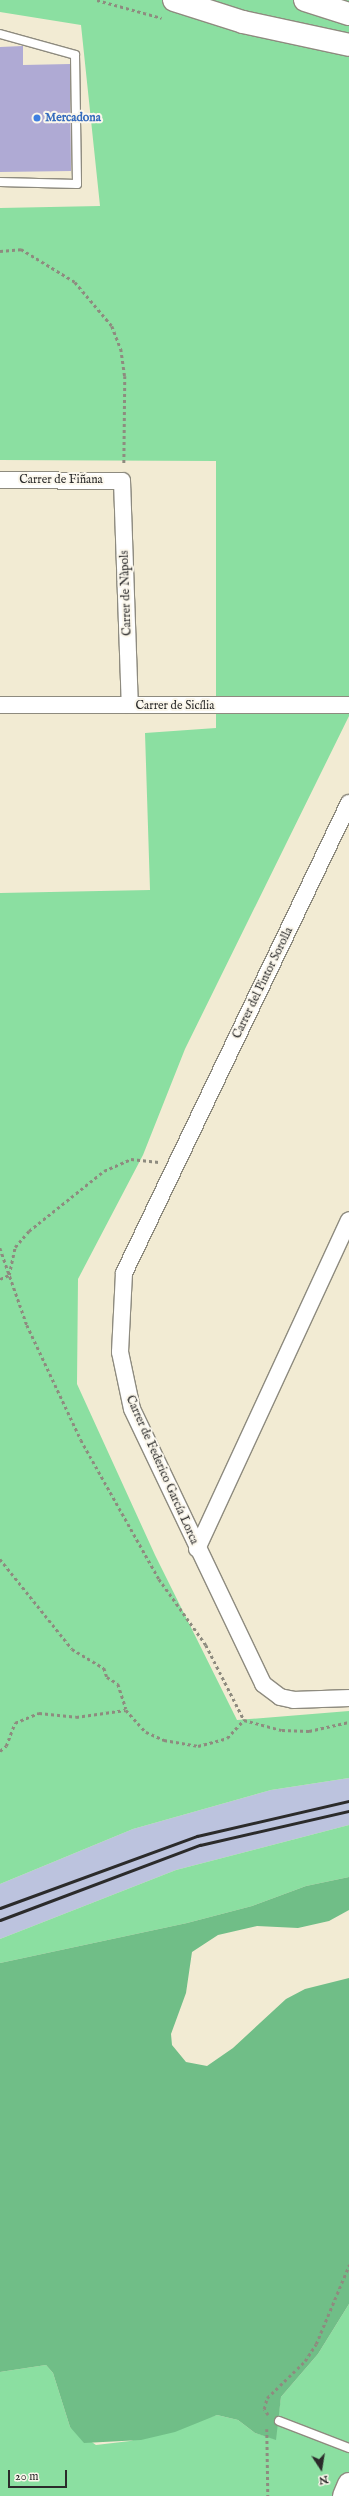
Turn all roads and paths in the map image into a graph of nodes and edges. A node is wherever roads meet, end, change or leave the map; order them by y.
1 (174, 0) edge
2 (305, 0) edge
3 (349, 14) edge
4 (0, 34) edge
5 (349, 45) edge
6 (0, 182) edge
7 (0, 251) edge
8 (0, 480) edge
9 (122, 481) junction
10 (0, 705) edge
11 (130, 705) junction
12 (349, 705) edge
13 (349, 803) edge
14 (176, 1164) junction
15 (349, 1220) edge
16 (0, 1248) edge
17 (9, 1274) junction
18 (0, 1279) edge
19 (197, 1549) junction
20 (0, 1559) edge
21 (349, 1698) edge
22 (126, 1710) junction
23 (244, 1720) junction
24 (349, 1722) edge
25 (0, 1751) edge
26 (349, 2265) edge
27 (268, 2417) junction
28 (279, 2421) joint
29 (349, 2448) edge
30 (349, 2484) edge
31 (268, 2496) edge
32 (344, 2496) edge

1 - 5 main road
2 - 3 main road
4 - 6 lane
7 - 9 path
8 - 9 street, Carrer de Fiñana
9 - 11 street, Carrer de Nàpols
10 - 11 street, Carrer de Sicília
11 - 12 street, Carrer de Sicília
13 - 14 street, Carrer del Pintor Sorolla
14 - 17 path
14 - 19 street, Carrer de Federico García Lorca
15 - 19 street, Carrer de Federico García Lorca
16 - 17 path
17 - 18 path
17 - 23 path
19 - 21 street, Carrer de Federico García Lorca
20 - 22 path
22 - 23 path
22 - 25 path
23 - 24 path
26 - 27 path
27 - 28 path
27 - 31 path
28 - 29 lane
30 - 32 main road

